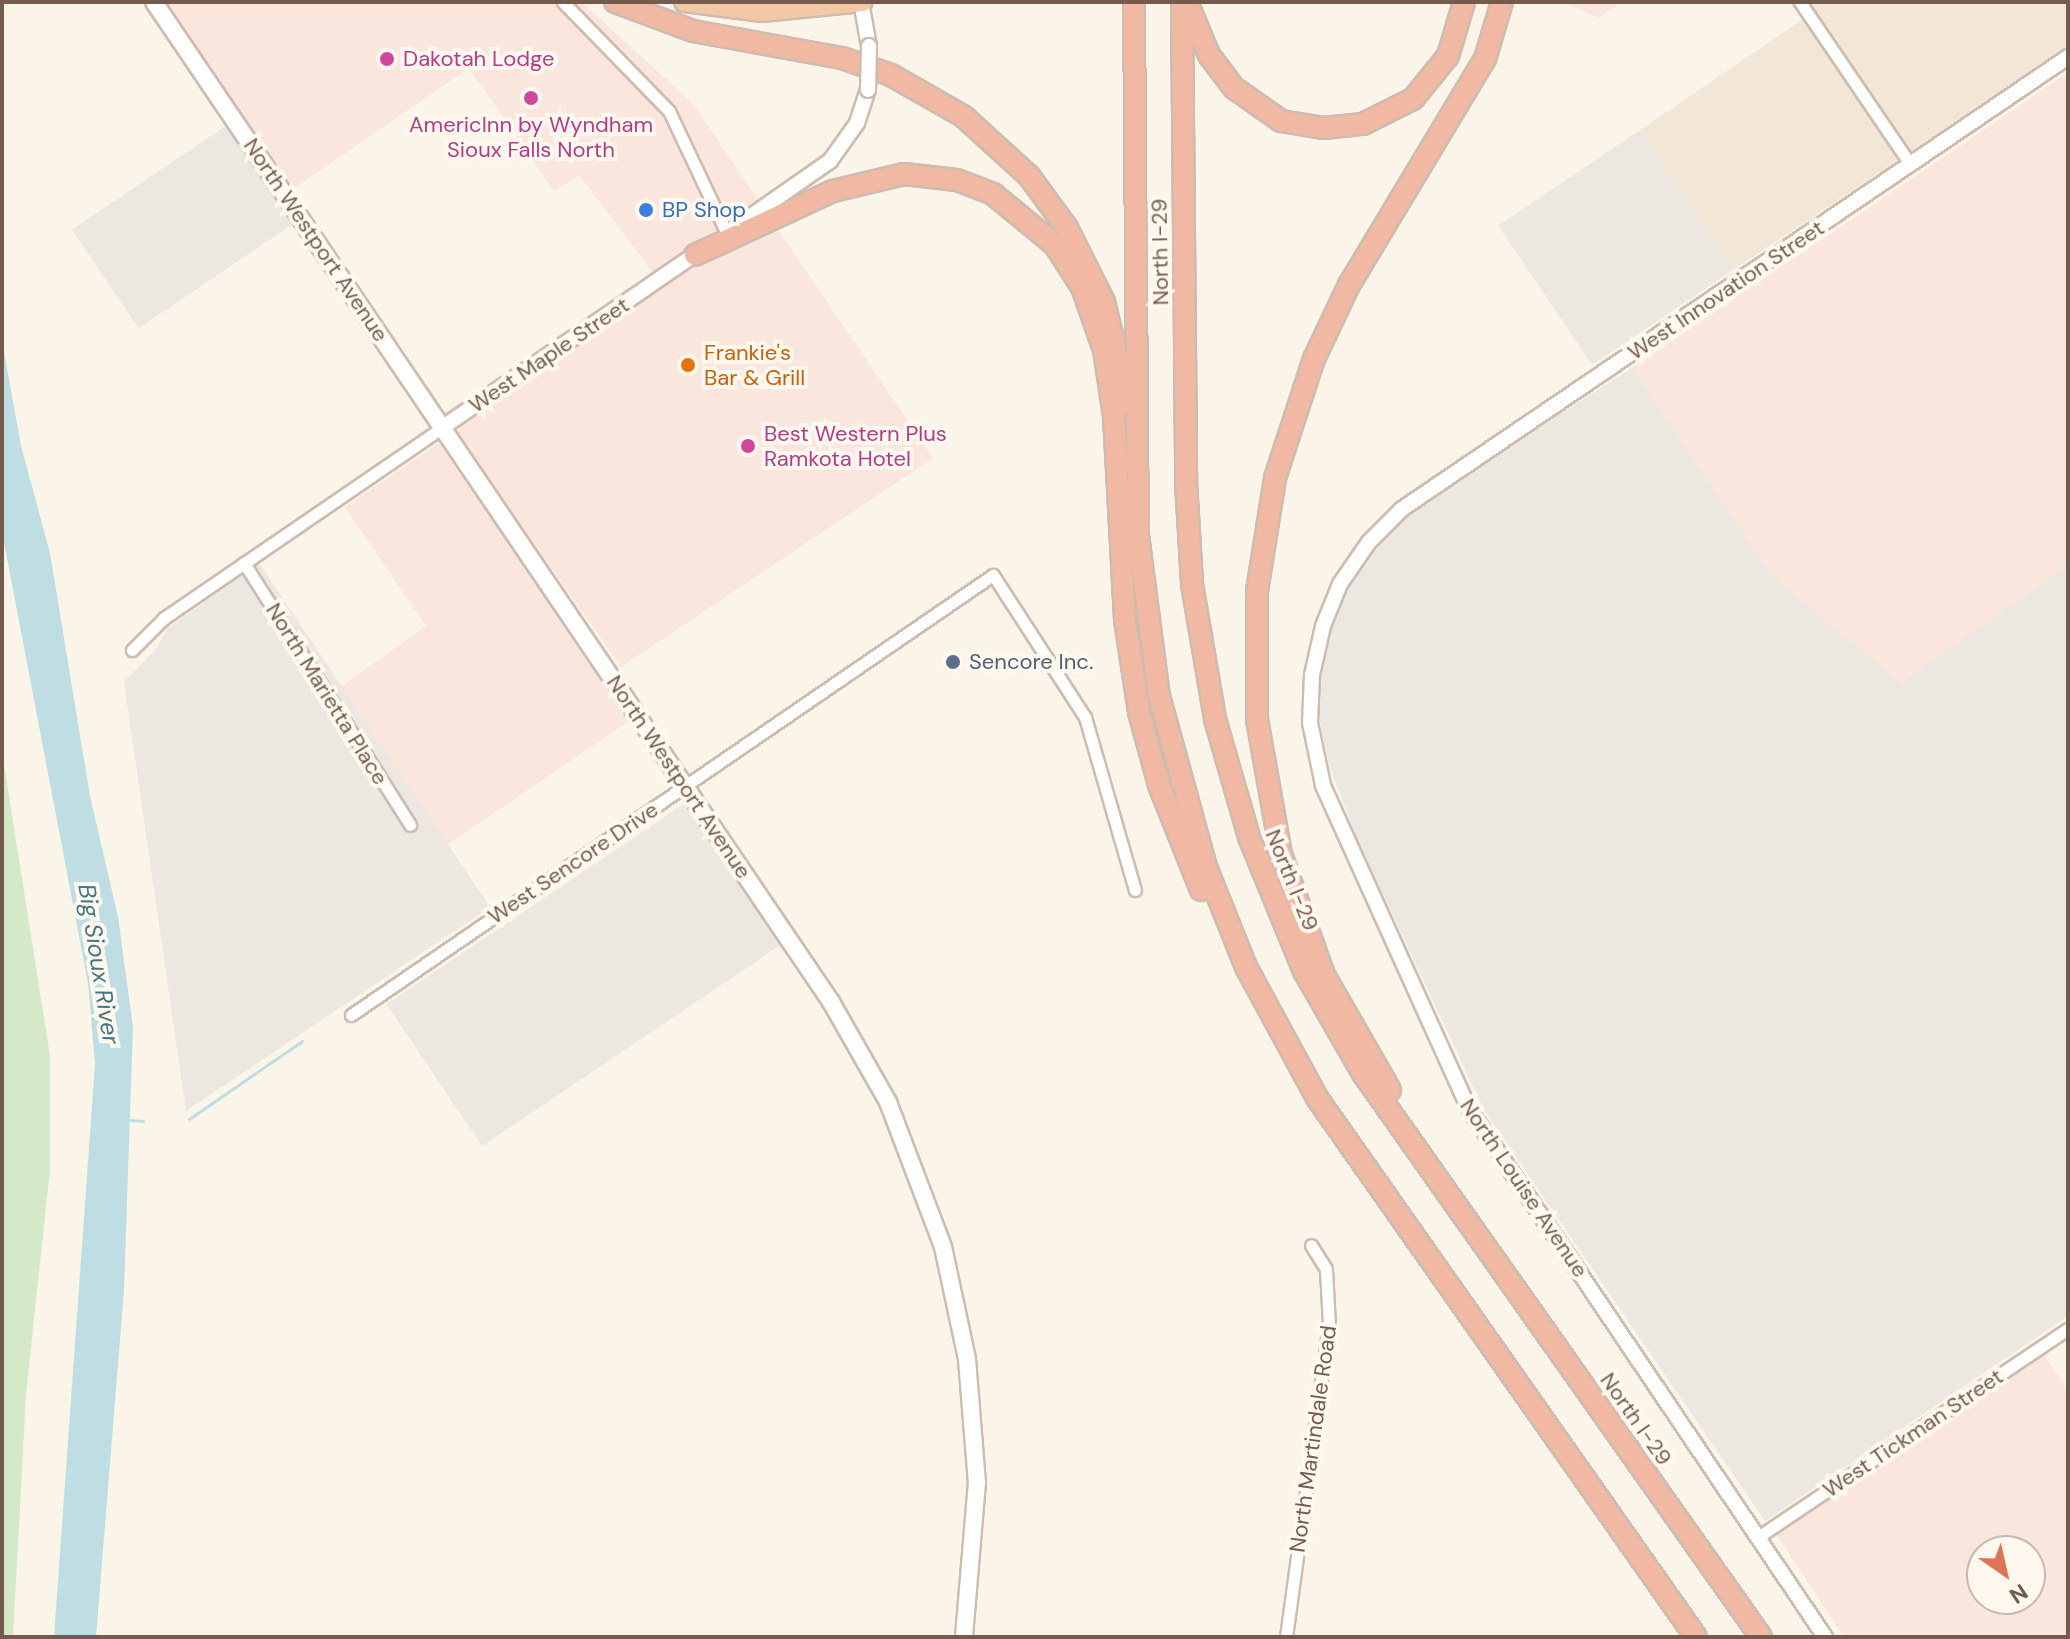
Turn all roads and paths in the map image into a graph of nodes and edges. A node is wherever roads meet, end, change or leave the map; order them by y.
1 (154, 2) edge
2 (563, 2) edge
3 (615, 2) edge
4 (684, 2) edge
5 (862, 2) edge
6 (1134, 2) edge
7 (1185, 2) edge
8 (1464, 2) edge
9 (1502, 2) edge
10 (1800, 2) edge
11 (2068, 57) edge
12 (1910, 164) junction
13 (728, 237) junction
14 (695, 255) joint
15 (443, 427) junction
16 (1137, 501) junction
17 (1384, 525) joint
18 (244, 563) junction
19 (132, 650) dead end
20 (685, 787) junction
21 (410, 825) dead end
22 (1135, 890) dead end
23 (1246, 967) junction
24 (351, 1015) dead end
25 (1444, 1188) junction
26 (1311, 1245) dead end
27 (2068, 1329) edge
28 (1758, 1537) junction
29 (964, 1637) edge
30 (1286, 1637) edge
31 (1696, 1637) edge
32 (1761, 1637) edge
33 (1825, 1637) edge

1 - 15 main road, North Westport Avenue
2 - 13 street
3 - 16 highway
4 - 5 highway
5 - 13 street, bridge
6 - 16 highway, North I-29
7 - 8 highway
7 - 25 highway, North I-29
9 - 25 highway
10 - 12 street
11 - 12 street, West Innovation Street
12 - 17 street, West Innovation Street
13 - 14 highway
13 - 23 highway
14 - 15 street, West Maple Street
15 - 18 street, West Maple Street
15 - 20 main road, North Westport Avenue
16 - 23 highway, North I-29
17 - 28 street, North Louise Avenue
18 - 19 street, West Maple Street
18 - 21 street, North Marietta Place
20 - 22 street, West Sencore Drive
20 - 24 street, West Sencore Drive
20 - 29 main road, North Westport Avenue
23 - 31 highway, North I-29
25 - 32 highway, North I-29
26 - 30 street, North Martindale Road
27 - 28 street, West Tickman Street
28 - 33 street, North Louise Avenue

